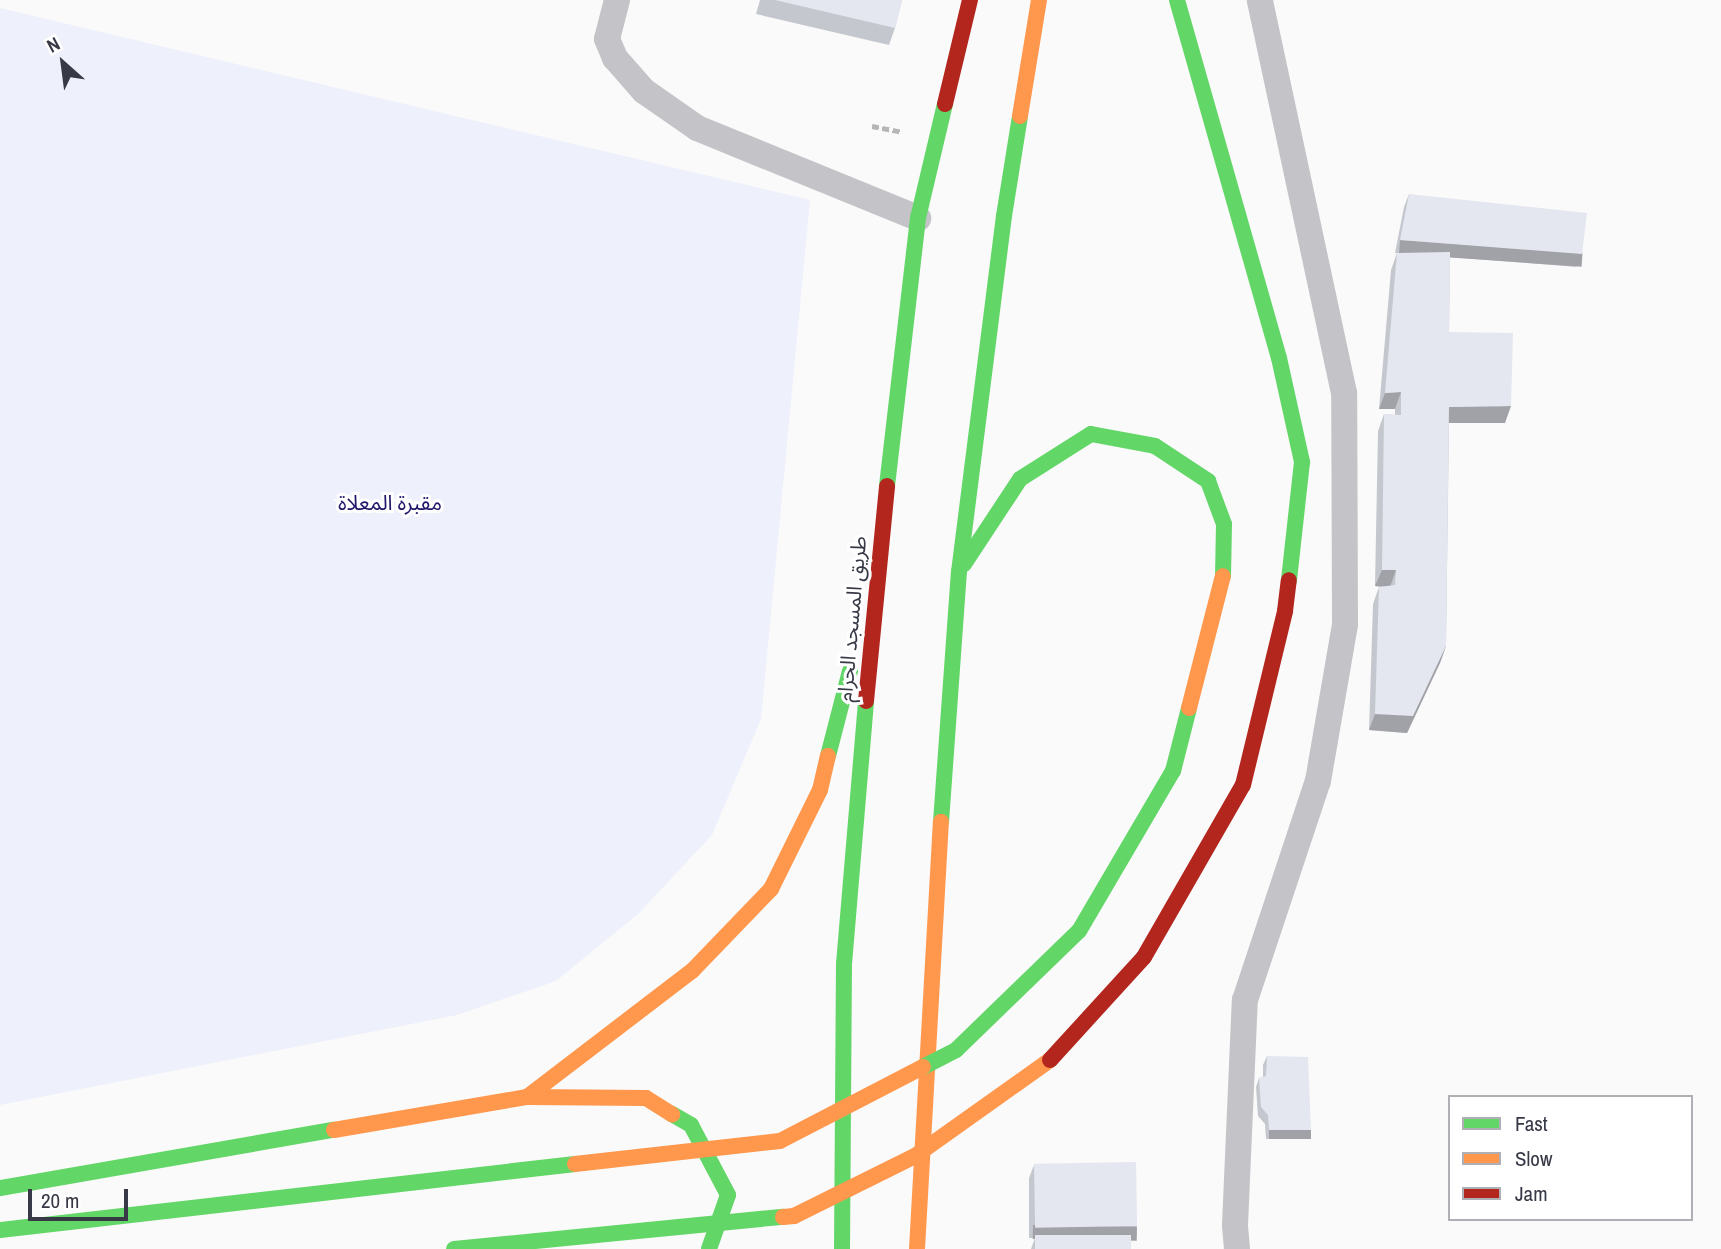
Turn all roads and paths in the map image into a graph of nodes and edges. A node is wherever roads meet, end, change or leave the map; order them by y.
1 (617, 0) edge
2 (970, 0) edge
3 (1039, 0) edge
4 (1177, 0) edge
5 (1260, 0) edge
6 (918, 218) junction
7 (879, 551) junction
8 (959, 572) junction
9 (527, 1097) junction
10 (0, 1188) edge
11 (0, 1230) edge
12 (454, 1249) edge
13 (709, 1249) edge
14 (842, 1249) edge
15 (917, 1249) edge
16 (1237, 1249) edge

1 - 6 street
2 - 6 main road, طريق المسجد الحرام
3 - 8 main road
4 - 12 main road, bridge
5 - 16 street
6 - 7 main road, طريق المسجد الحرام
7 - 9 main road
7 - 14 main road, طريق المسجد الحرام
8 - 11 main road, bridge
8 - 15 main road
9 - 10 main road
9 - 13 main road

